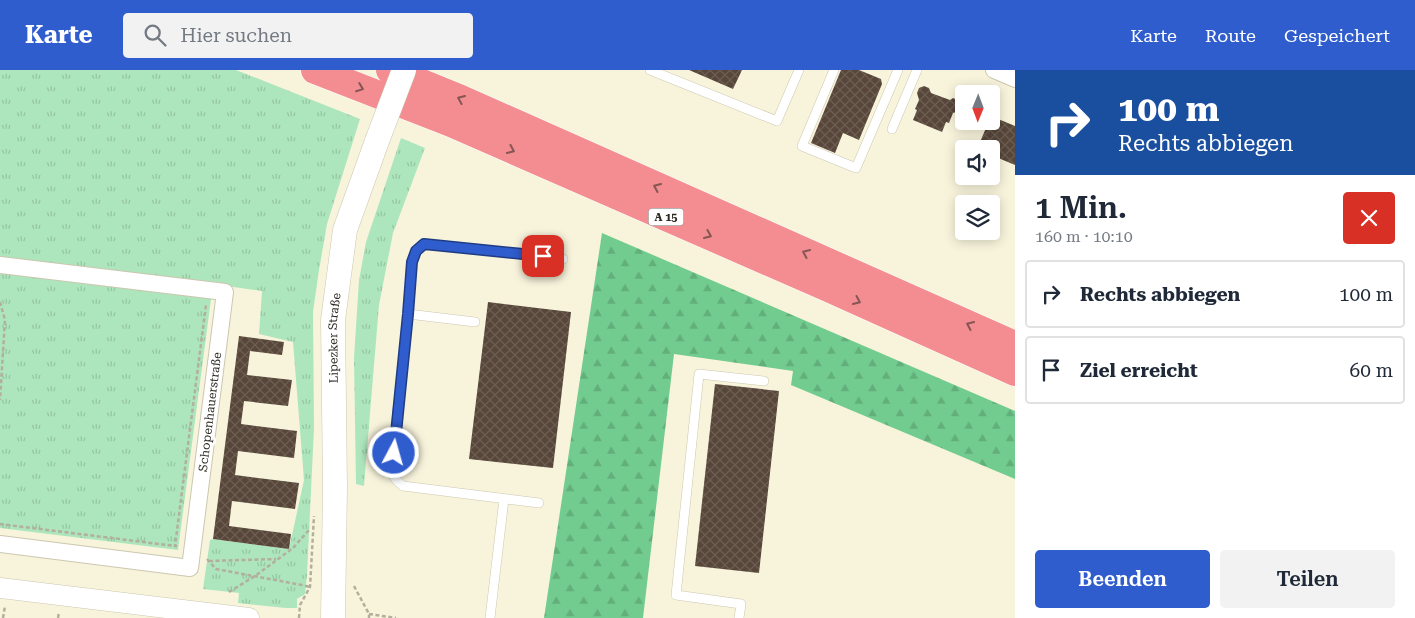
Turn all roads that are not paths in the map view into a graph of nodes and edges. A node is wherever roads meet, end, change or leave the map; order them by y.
1 (315, 70) edge
2 (390, 70) edge
3 (404, 70) edge
4 (650, 70) edge
5 (799, 70) edge
6 (834, 70) edge
7 (898, 70) edge
8 (917, 70) edge
9 (994, 70) edge
10 (1015, 79) edge
11 (892, 129) dead end
12 (563, 259) dead end
13 (0, 265) edge
14 (408, 314) junction
15 (475, 322) dead end
16 (1015, 345) edge
17 (1015, 372) edge
18 (764, 381) dead end
19 (504, 499) junction
20 (539, 503) dead end
21 (0, 544) edge
22 (2, 597) edge
23 (186, 614) edge
24 (249, 618) edge
25 (333, 618) edge
26 (490, 618) edge
27 (740, 618) edge

1 -> 17 highway, A 15
16 -> 2 highway, A 15
3 - 25 main road, Lipezker Straße, bridge
4 - 5 lane
6 - 7 lane
8 - 11 lane
9 - 10 street
12 - 14 lane
13 - 21 street, Schopenhauerstraße
14 - 15 lane
14 - 19 lane
18 - 27 lane
19 - 20 lane
19 - 26 lane
22 - 23 street
23 - 24 street

